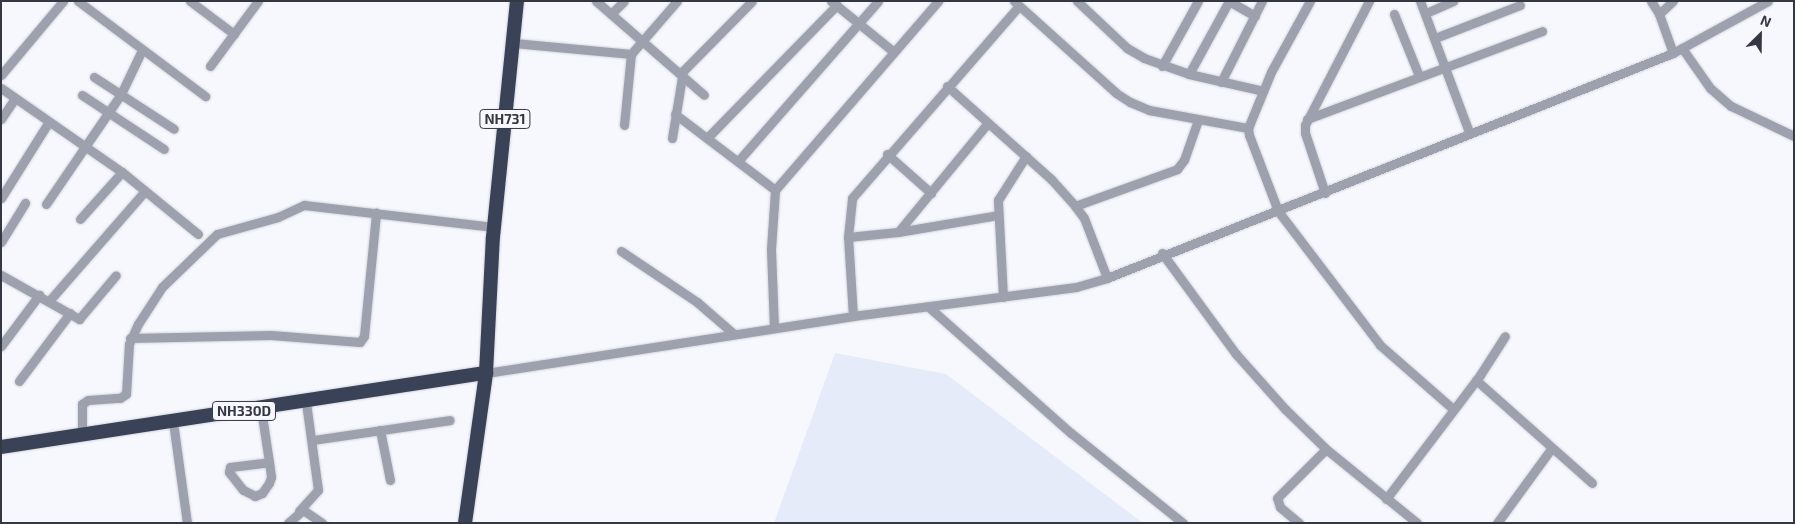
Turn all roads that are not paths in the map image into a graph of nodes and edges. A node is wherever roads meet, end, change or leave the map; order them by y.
1 (63, 1) edge
2 (78, 1) edge
3 (190, 1) edge
4 (258, 1) edge
5 (517, 1) edge
6 (624, 1) edge
7 (677, 1) edge
8 (752, 1) edge
9 (878, 1) edge
10 (938, 1) edge
11 (1077, 1) edge
12 (1198, 1) edge
13 (1229, 1) edge
14 (1262, 1) edge
15 (1310, 1) edge
16 (1369, 1) edge
17 (1420, 1) edge
18 (1453, 1) edge
19 (1651, 1) edge
20 (1673, 1) edge
21 (1768, 1) edge
22 (599, 2) edge
23 (834, 3) edge
24 (1016, 4) edge
25 (1520, 4) dead end
26 (1426, 13) junction
27 (611, 14) junction
28 (1394, 14) dead end
29 (1659, 14) junction
30 (1255, 16) junction
31 (859, 24) junction
32 (1542, 31) dead end
33 (234, 34) junction
34 (1435, 38) junction
35 (641, 39) junction
36 (514, 43) junction
37 (1682, 48) junction
38 (142, 52) junction
39 (894, 52) junction
40 (1673, 53) junction
41 (631, 54) junction
42 (1446, 65) junction
43 (210, 66) dead end
44 (1162, 66) junction
45 (682, 74) junction
46 (1189, 74) junction
47 (1, 75) edge
48 (1419, 76) junction
49 (94, 77) dead end
50 (1221, 82) junction
51 (947, 86) junction
52 (1, 88) edge
53 (1263, 91) junction
54 (121, 94) junction
55 (82, 95) dead end
56 (704, 95) dead end
57 (205, 96) dead end
58 (15, 98) junction
59 (108, 113) junction
60 (676, 114) junction
61 (1, 119) edge
62 (1307, 119) junction
63 (1198, 120) junction
64 (48, 123) junction
65 (988, 123) junction
66 (624, 125) dead end
67 (1248, 128) junction
68 (174, 129) dead end
69 (1469, 132) junction
70 (1794, 136) edge
71 (672, 138) dead end
72 (707, 138) junction
73 (84, 146) junction
74 (164, 149) dead end
75 (887, 154) junction
76 (1026, 156) junction
77 (739, 160) junction
78 (122, 172) junction
79 (776, 190) junction
80 (145, 191) junction
81 (931, 193) junction
82 (1325, 193) junction
83 (1, 198) edge
84 (25, 203) dead end
85 (46, 204) dead end
86 (1075, 206) junction
87 (1278, 211) junction
88 (376, 213) junction
89 (998, 214) junction
90 (80, 218) dead end
91 (493, 232) junction
92 (898, 232) junction
93 (198, 234) dead end
94 (848, 237) junction
95 (1, 242) edge
96 (621, 251) dead end
97 (1162, 253) junction
98 (116, 275) dead end
99 (2, 276) edge
100 (1107, 278) junction
101 (39, 295) junction
102 (1003, 297) junction
103 (49, 301) junction
104 (930, 308) junction
105 (70, 314) junction
106 (853, 316) junction
107 (774, 328) junction
108 (734, 334) junction
109 (1505, 336) dead end
110 (130, 338) junction
111 (1, 346) edge
112 (482, 374) junction
113 (1476, 380) junction
114 (18, 381) dead end
115 (306, 402) junction
116 (261, 409) junction
117 (1453, 409) junction
118 (450, 420) dead end
119 (174, 422) junction
120 (380, 430) junction
121 (82, 436) junction
122 (313, 440) junction
123 (1, 447) edge
124 (1326, 449) junction
125 (1551, 449) junction
126 (269, 462) junction
127 (390, 480) dead end
128 (1592, 483) dead end
129 (1386, 498) junction
130 (299, 511) junction
131 (187, 523) edge
132 (288, 523) edge
133 (322, 523) edge
134 (464, 523) edge
135 (1183, 523) edge
136 (1299, 523) edge
137 (1417, 523) edge
138 (1497, 523) edge

1 - 47 street
2 - 38 street
3 - 33 street
4 - 33 street
5 - 36 highway, NH731
6 - 27 street
7 - 35 street
8 - 45 street
9 - 31 street
10 - 39 street
11 - 44 street
12 - 44 street
13 - 30 street
13 - 46 street
14 - 30 street
15 - 53 street
16 - 62 street
17 - 26 street
18 - 26 street
19 - 29 street
20 - 29 street
21 - 37 street
22 - 27 street
23 - 31 street
23 - 72 street
24 - 51 street
24 - 63 street
25 - 34 street
26 - 34 street
27 - 35 street
28 - 48 street
29 - 40 street
30 - 50 street
31 - 39 street
31 - 77 street
32 - 42 street
33 - 43 street
34 - 42 street
35 - 41 street
35 - 45 street
36 - 41 street
36 - 91 highway, NH731
37 - 40 street
37 - 70 street
38 - 54 street
38 - 57 street
39 - 79 street
40 - 69 street
41 - 66 street
42 - 48 street
42 - 69 street
44 - 46 street
45 - 56 street
45 - 60 street
46 - 50 street
48 - 62 street
49 - 54 street
50 - 53 street
51 - 65 street
51 - 75 street
52 - 58 street
53 - 67 street
54 - 59 street
54 - 68 street
55 - 59 street
58 - 61 street
58 - 64 street
59 - 73 street
59 - 74 street
60 - 71 street
60 - 72 street
62 - 82 street
63 - 67 street
63 - 86 street
64 - 73 street
64 - 83 street
65 - 76 street
65 - 81 street
67 - 87 street
69 - 82 street
72 - 77 street
73 - 78 street
73 - 85 street
75 - 81 street
75 - 94 street
76 - 86 street
76 - 89 street
77 - 79 street
78 - 80 street
78 - 90 street
79 - 107 street
80 - 93 street
80 - 103 street
81 - 92 street
82 - 87 street
84 - 95 street
86 - 100 street
87 - 97 street
87 - 117 street
88 - 91 street
88 - 110 street
88 - 110 street
89 - 92 street
89 - 102 street
91 - 112 highway, NH731
92 - 94 street
94 - 106 street
96 - 108 street
97 - 100 street
97 - 124 street
98 - 105 street
99 - 101 street
100 - 102 street
101 - 103 street
101 - 111 street
102 - 104 street
103 - 105 street
104 - 106 street
104 - 135 street
105 - 114 street
106 - 107 street
107 - 108 street
108 - 112 street
109 - 113 street
110 - 121 street
112 - 115 highway, NH330D
112 - 134 highway, NH731
113 - 117 street
113 - 125 street
115 - 116 highway, NH330D
115 - 122 street
116 - 119 highway, NH330D
116 - 126 street
117 - 129 street
118 - 120 street
119 - 121 highway, NH330D
119 - 131 street
120 - 122 street
120 - 127 street
121 - 123 highway, NH330D
122 - 130 street
124 - 129 street
124 - 136 street
125 - 128 street
125 - 138 street
126 - 126 street
129 - 137 street
130 - 132 street
130 - 133 street

